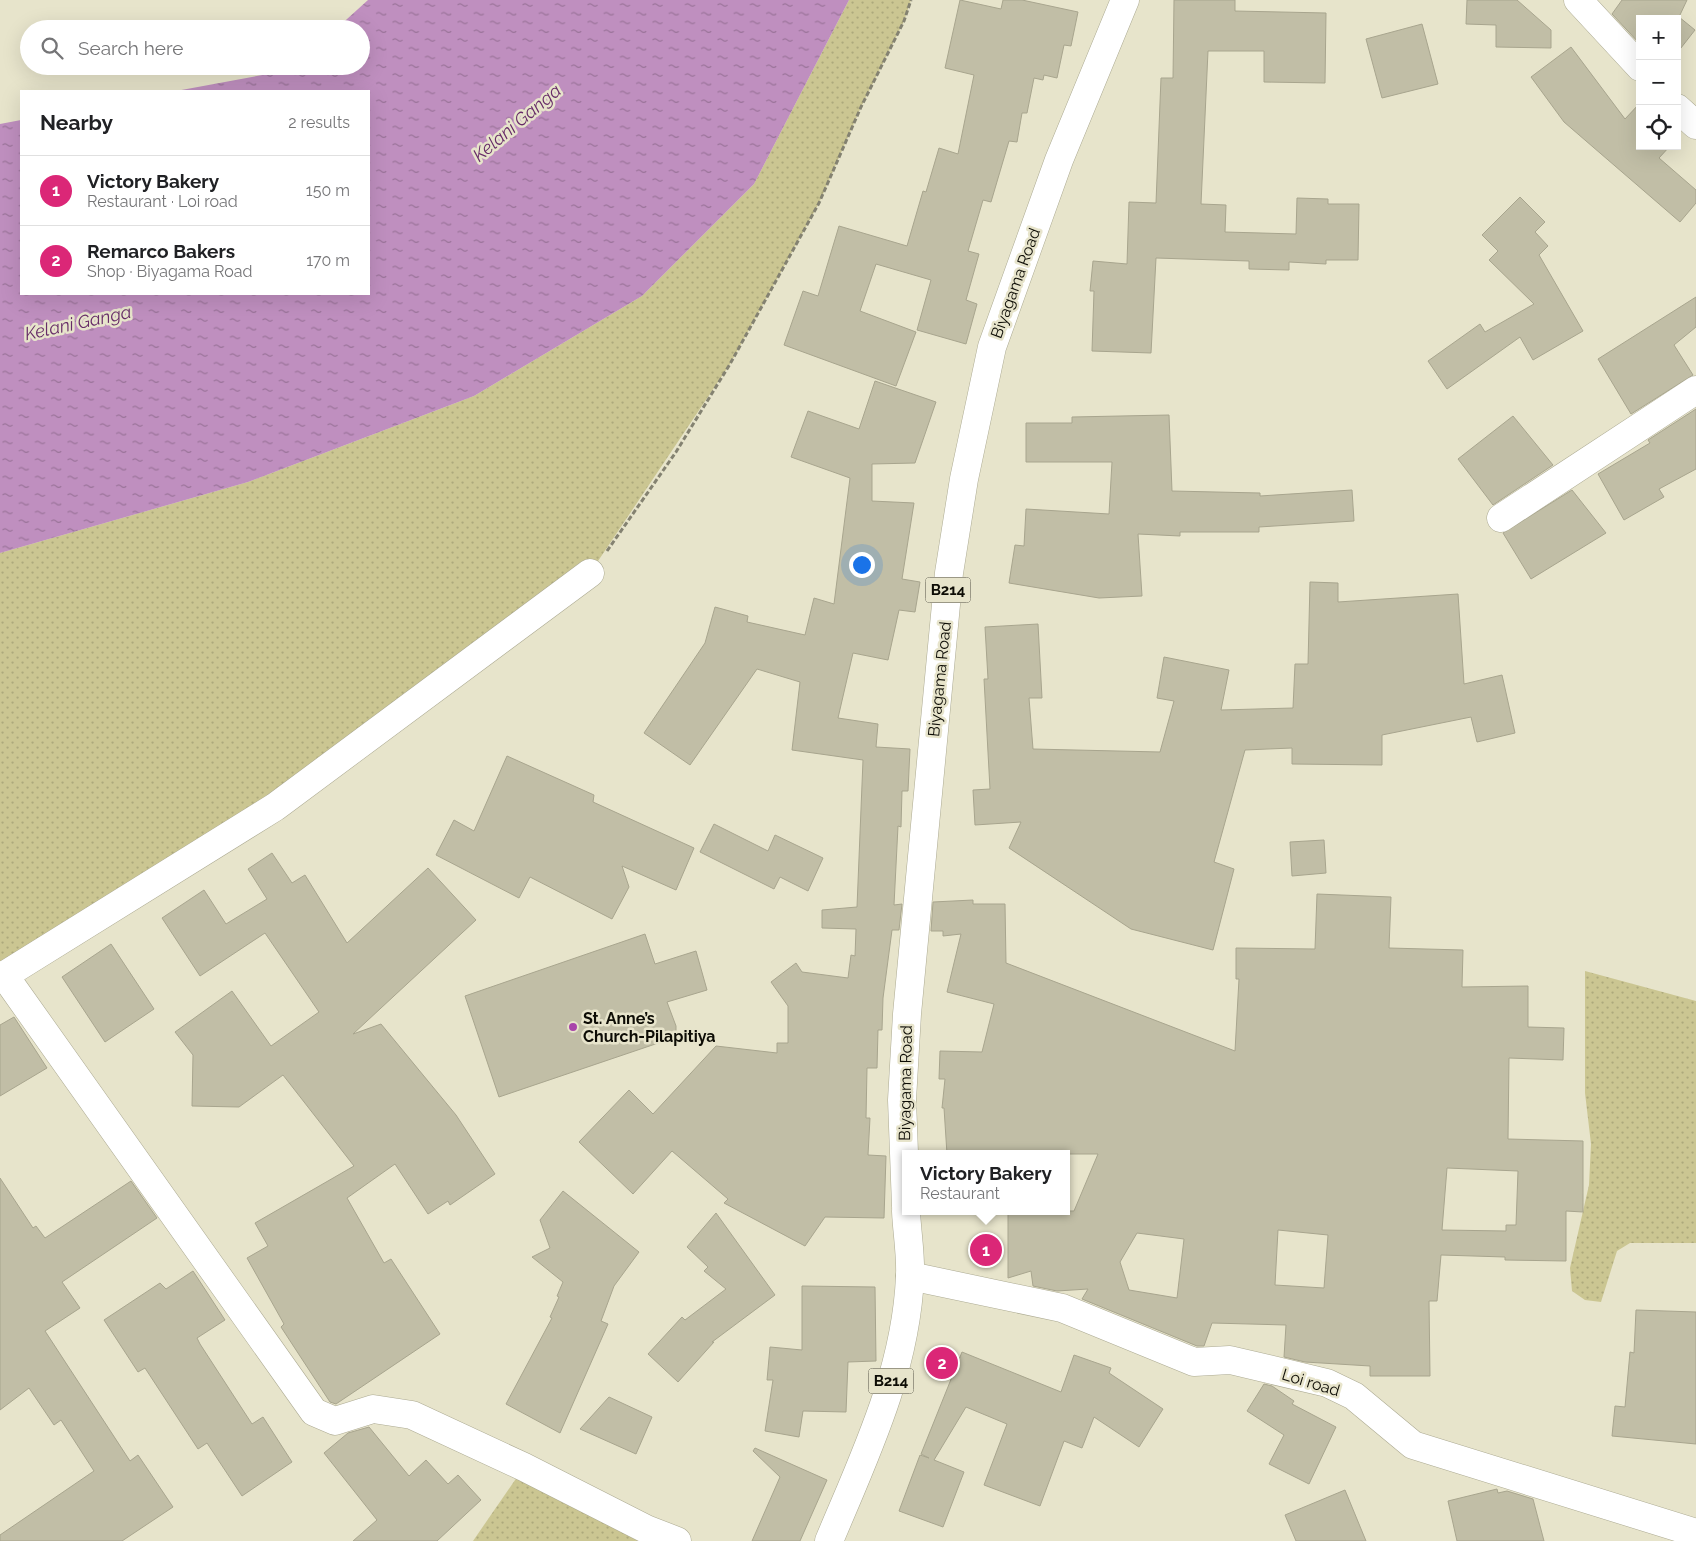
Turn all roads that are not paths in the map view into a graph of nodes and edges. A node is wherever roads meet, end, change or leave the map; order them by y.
1 (1125, 0) edge
2 (1578, 0) edge
3 (1636, 63) edge
4 (1681, 111) edge
5 (1696, 124) edge
6 (1696, 390) edge
7 (1501, 518) dead end
8 (590, 573) road end
9 (2, 977) edge
10 (904, 1150) edge
11 (906, 1215) edge
12 (910, 1276) junction
13 (1696, 1532) edge
14 (678, 1541) edge
15 (829, 1541) edge

1 - 10 street, Biyagama Road / B214
2 - 3 street
4 - 5 street
6 - 7 street
8 - 9 street
9 - 14 street
11 - 12 street, B214
12 - 13 street, Loi road
12 - 15 street, B214

